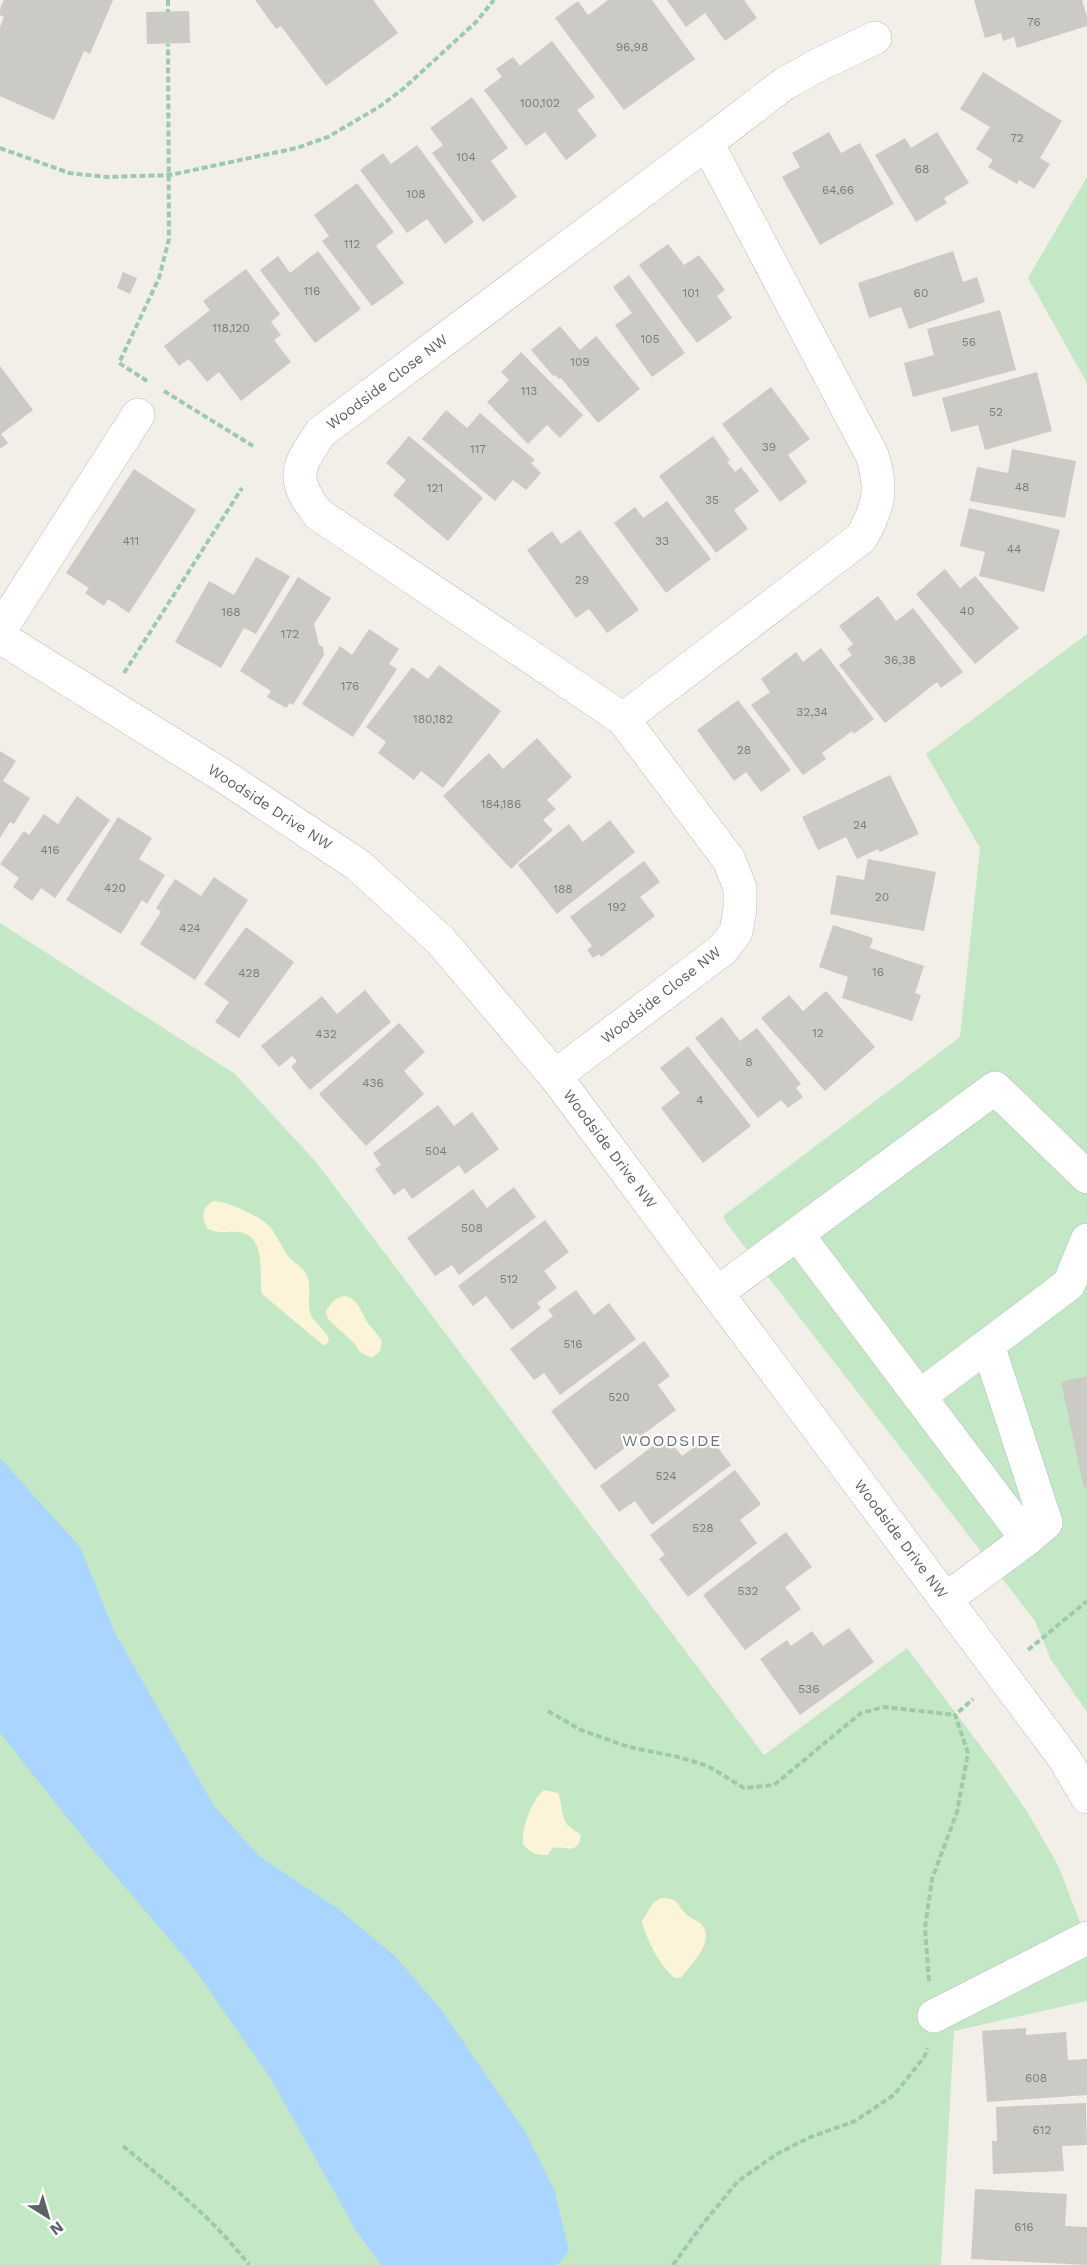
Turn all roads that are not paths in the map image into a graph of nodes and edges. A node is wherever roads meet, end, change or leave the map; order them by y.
1 (875, 38) dead end
2 (707, 143) junction
3 (138, 415) dead end
4 (0, 630) edge
5 (0, 637) edge
6 (623, 718) junction
7 (555, 1076) junction
8 (1087, 1177) edge
9 (797, 1234) junction
10 (1087, 1240) edge
11 (717, 1293) junction
12 (988, 1345) junction
13 (920, 1396) junction
14 (1027, 1539) junction
15 (946, 1599) junction
16 (1087, 1797) edge
17 (1087, 1938) edge
18 (934, 2016) road end

1 - 2 street, Woodside Close NW
2 - 6 street
2 - 6 street, Woodside Close NW
3 - 4 street
5 - 7 street, Woodside Drive NW
6 - 7 street, Woodside Close NW
7 - 11 street, Woodside Drive NW
8 - 9 street
9 - 11 street
9 - 13 street
10 - 12 street
11 - 15 street, Woodside Drive NW
12 - 13 street
12 - 14 street
13 - 14 street
14 - 15 street
15 - 16 street, Woodside Drive NW
17 - 18 street

